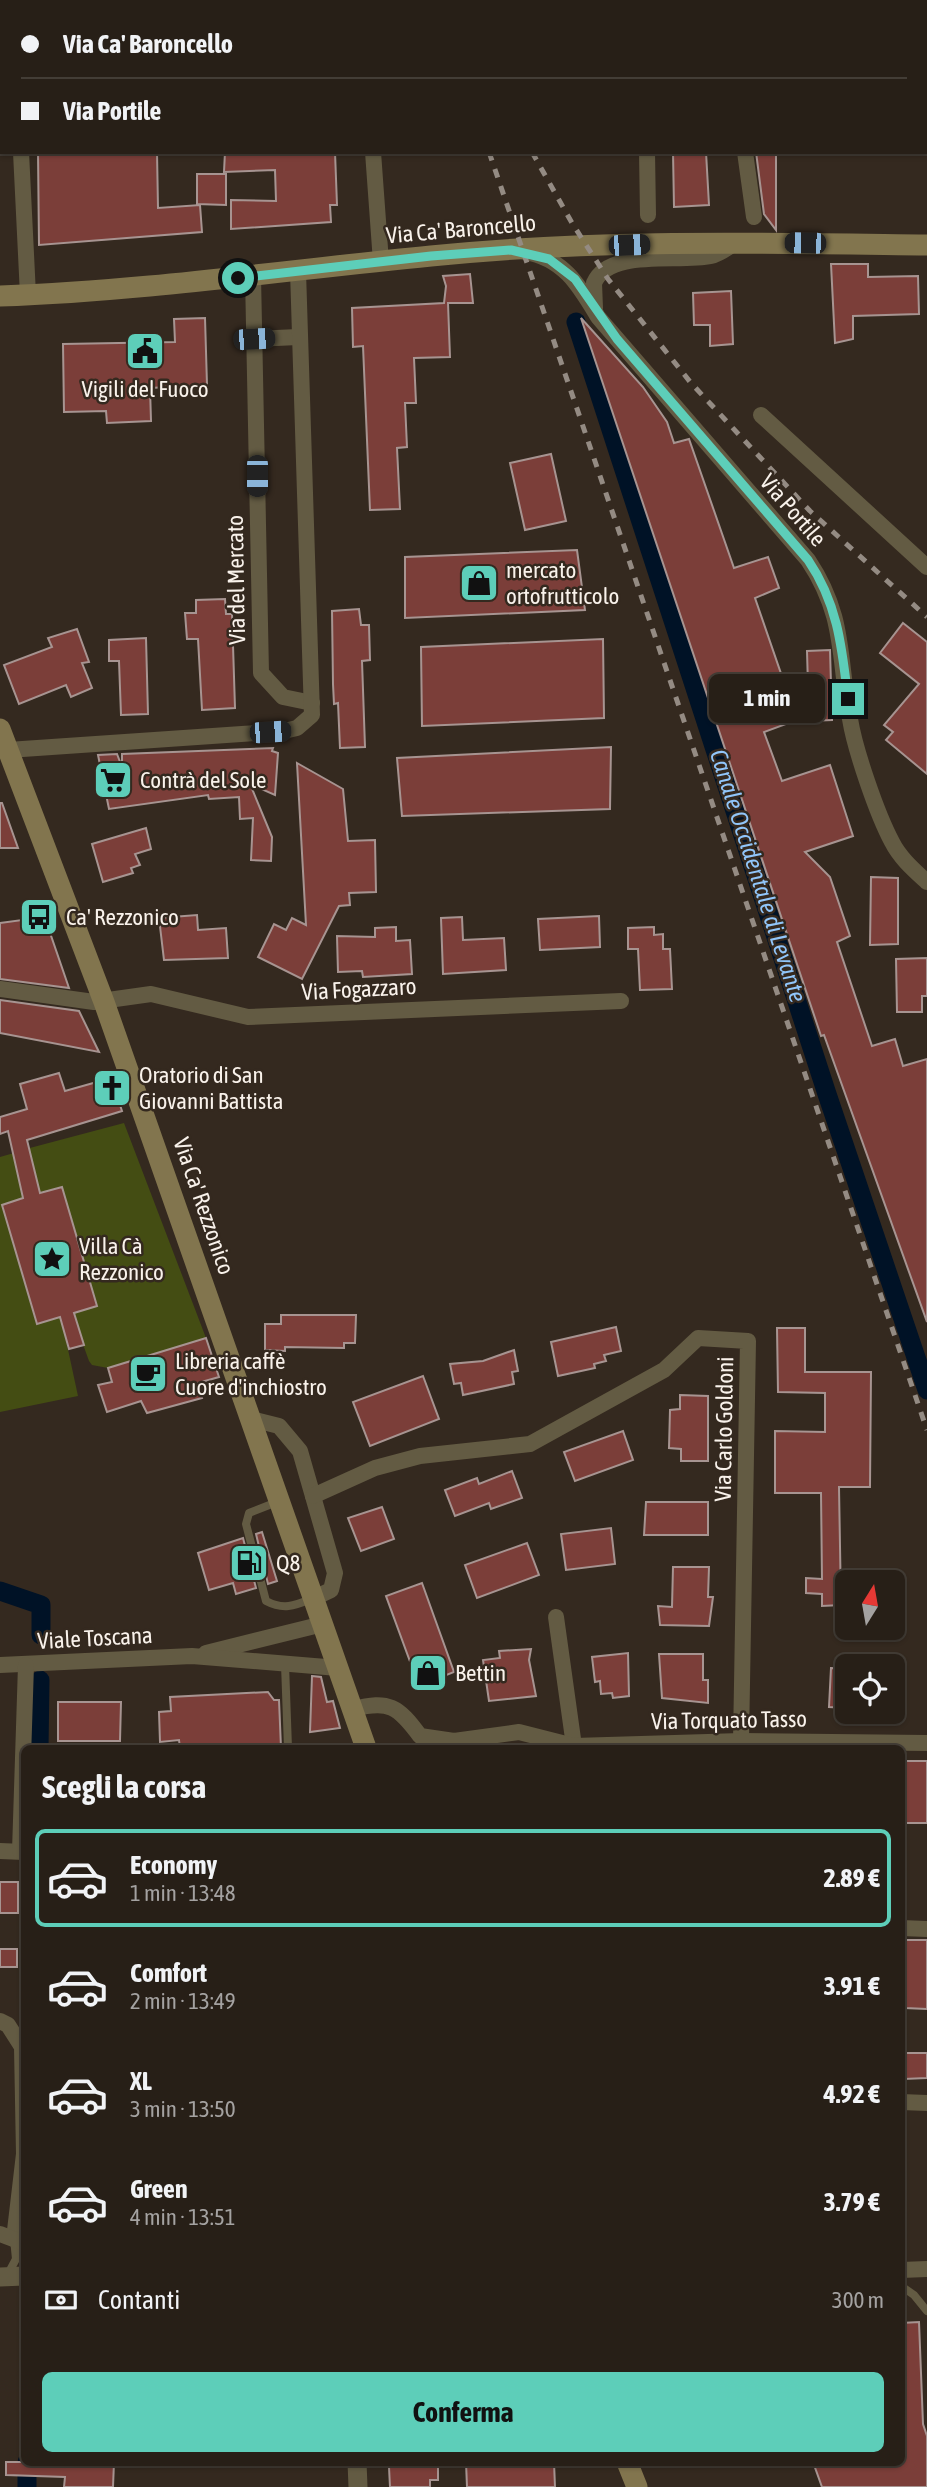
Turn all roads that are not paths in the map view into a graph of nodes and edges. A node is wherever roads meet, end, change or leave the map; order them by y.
1 (21, 154) edge
2 (373, 154) edge
3 (647, 154) edge
4 (746, 154) edge
5 (648, 215) dead end
6 (754, 217) dead end
7 (736, 243) junction
8 (927, 245) edge
9 (511, 250) junction
10 (381, 262) junction
11 (298, 271) junction
12 (253, 276) junction
13 (28, 295) junction
14 (0, 296) edge
15 (598, 317) junction
16 (298, 337) junction
17 (254, 339) junction
18 (761, 415) dead end
19 (927, 567) edge
20 (312, 703) junction
21 (0, 729) edge
22 (8, 750) junction
23 (927, 882) edge
24 (0, 989) edge
25 (621, 1001) dead end
26 (104, 1002) junction
27 (251, 1419) junction
28 (313, 1496) junction
29 (280, 1502) junction
30 (314, 1598) junction
31 (556, 1617) dead end
32 (323, 1624) junction
33 (192, 1656) junction
34 (285, 1663) junction
35 (0, 1665) edge
36 (26, 1665) junction
37 (338, 1668) junction
38 (353, 1709) junction
39 (519, 1732) junction
40 (741, 1741) junction
41 (419, 1742) edge
42 (927, 1743) edge
43 (24, 1745) edge
44 (288, 1745) edge
45 (365, 1745) edge
46 (524, 1745) edge
47 (570, 1745) edge
48 (574, 1745) edge
49 (607, 1745) edge
50 (0, 1851) edge
51 (21, 1852) edge
52 (905, 1928) edge
53 (927, 1929) edge
54 (0, 2021) edge
55 (21, 2045) edge
56 (905, 2102) edge
57 (927, 2103) edge
58 (21, 2177) edge
59 (13, 2238) edge
60 (905, 2270) edge
61 (925, 2270) edge
62 (11, 2276) edge
63 (905, 2289) edge
64 (927, 2311) edge
65 (357, 2466) edge
66 (629, 2466) edge
67 (358, 2487) edge
68 (637, 2487) edge

1 - 13 street
2 - 10 street
3 - 5 street
4 - 6 street
7 - 8 main road, Via Ca' Baroncello
7 - 9 main road, Via Ca' Baroncello
7 - 15 street
9 - 10 main road, Via Ca' Baroncello
9 - 15 street, Via Portile
10 - 11 main road, Via Ca' Baroncello
11 - 12 main road, Via Ca' Baroncello
11 - 16 street
12 - 13 main road, Via Ca' Baroncello
12 - 17 street, Via del Mercato
13 - 14 main road, Via Ca' Baroncello
15 - 23 street, Via Portile
16 - 17 street
16 - 20 street
17 - 20 street, Via del Mercato
18 - 19 street
20 - 22 street
21 - 22 main road, Via Ca' Rezzonico
22 - 26 main road, Via Ca' Rezzonico
24 - 26 street, Via Fogazzaro
25 - 26 street, Via Fogazzaro
26 - 27 main road, Via Ca' Rezzonico
27 - 28 street
27 - 29 main road, Via Ca' Rezzonico
28 - 30 street
28 - 40 street, Via Carlo Goldoni
29 - 30 main road, Via Ca' Rezzonico
29 - 30 lane
30 - 32 main road, Via Ca' Rezzonico
31 - 48 street
32 - 33 street, Viale Toscana
32 - 37 main road, Via Ca' Rezzonico
33 - 34 street, Viale Toscana
33 - 36 street, Viale Toscana
34 - 37 street, Viale Toscana
34 - 44 lane
35 - 36 street, Viale Toscana
36 - 43 street
37 - 38 main road, Via Ca' Rezzonico
38 - 41 street, Via Torquato Tasso
38 - 45 main road, Via Ca' Rezzonico
39 - 41 street, Via Torquato Tasso
39 - 46 street
39 - 47 street, Via Torquato Tasso
40 - 42 street, Via Torquato Tasso
40 - 49 street, Via Torquato Tasso
50 - 51 street
52 - 53 street
54 - 55 street
56 - 57 street
58 - 59 street
59 - 62 lane
60 - 61 street
63 - 64 lane
65 - 67 street
66 - 68 main road

